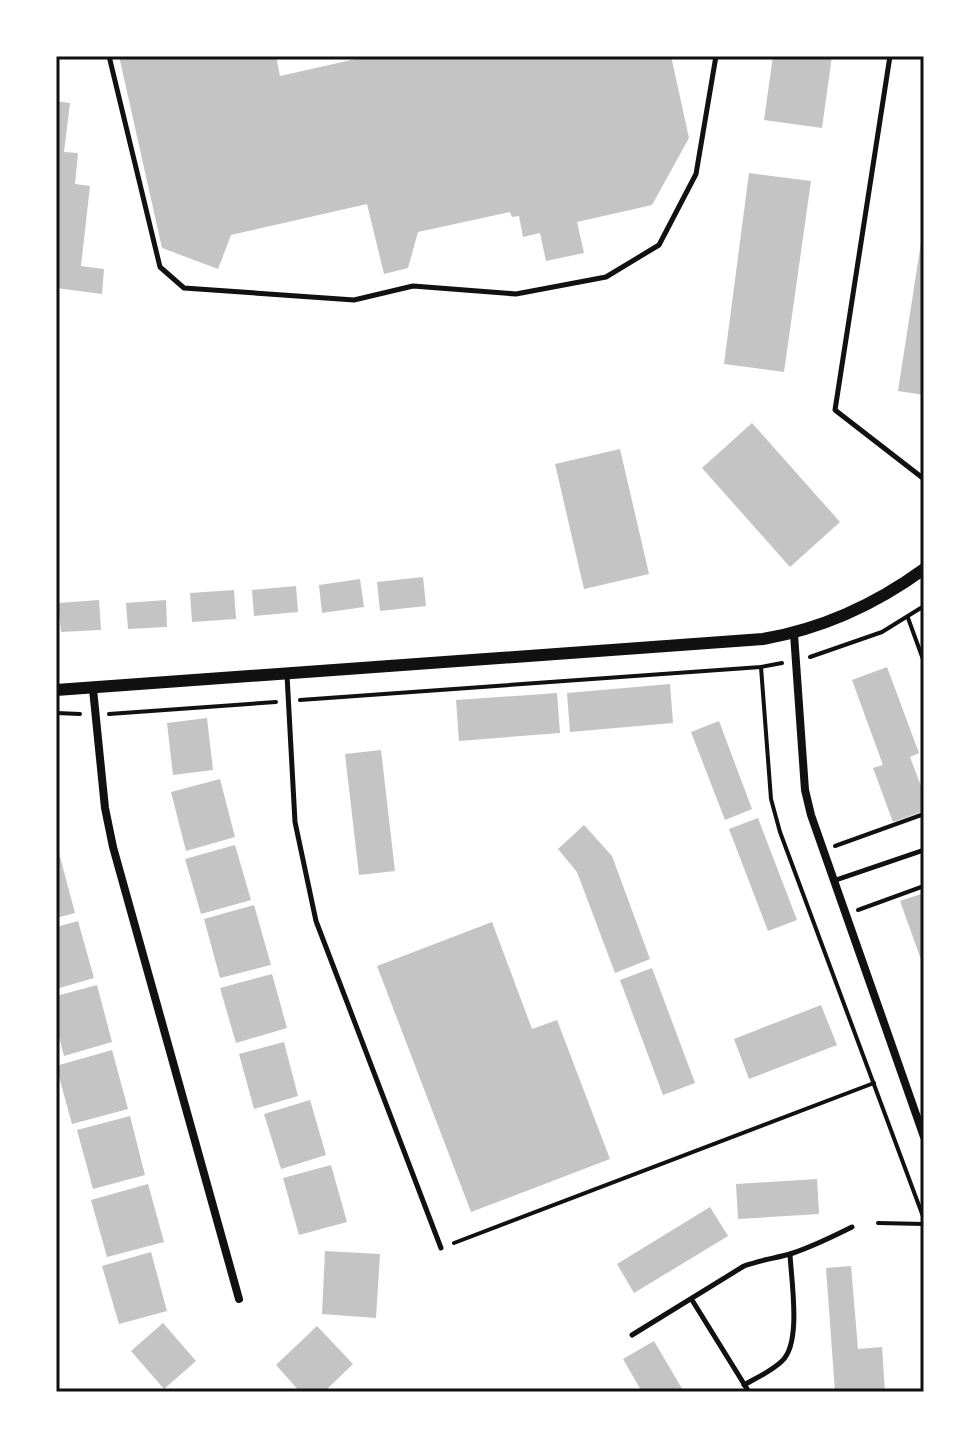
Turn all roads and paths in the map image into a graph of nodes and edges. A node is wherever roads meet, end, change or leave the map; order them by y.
1 (109, 56) edge
2 (716, 56) edge
3 (890, 56) edge
4 (924, 479) edge
5 (924, 569) edge
6 (924, 606) edge
7 (908, 618) junction
8 (794, 634) junction
9 (796, 661) junction
10 (924, 662) edge
11 (761, 667) junction
12 (287, 674) junction
13 (93, 689) junction
14 (56, 690) edge
15 (287, 701) junction
16 (56, 713) edge
17 (96, 715) junction
18 (924, 814) edge
19 (924, 850) edge
20 (822, 851) junction
21 (832, 882) junction
22 (924, 886) edge
23 (845, 915) junction
24 (874, 1083) junction
25 (924, 1137) edge
26 (924, 1222) edge
27 (878, 1223) dead end
28 (852, 1227) dead end
29 (441, 1248) joint
30 (790, 1254) junction
31 (239, 1299) dead end
32 (692, 1300) junction
33 (632, 1335) dead end
34 (744, 1385) junction
35 (749, 1392) edge

1 - 2 lane
3 - 4 lane
5 - 8 street
6 - 7 path
7 - 9 path
7 - 10 path
8 - 9 street
8 - 12 street
9 - 11 path
9 - 20 street
11 - 15 path
11 - 24 path
12 - 13 street
12 - 15 lane
13 - 14 street
13 - 17 street
15 - 17 path
15 - 29 lane
16 - 17 path
17 - 31 street
18 - 20 path
19 - 21 lane
20 - 21 street
21 - 23 street
22 - 23 path
23 - 25 street
24 - 26 path
24 - 29 path
26 - 27 path
28 - 30 lane
30 - 32 lane
30 - 34 lane
32 - 33 lane
32 - 34 lane
34 - 35 lane

